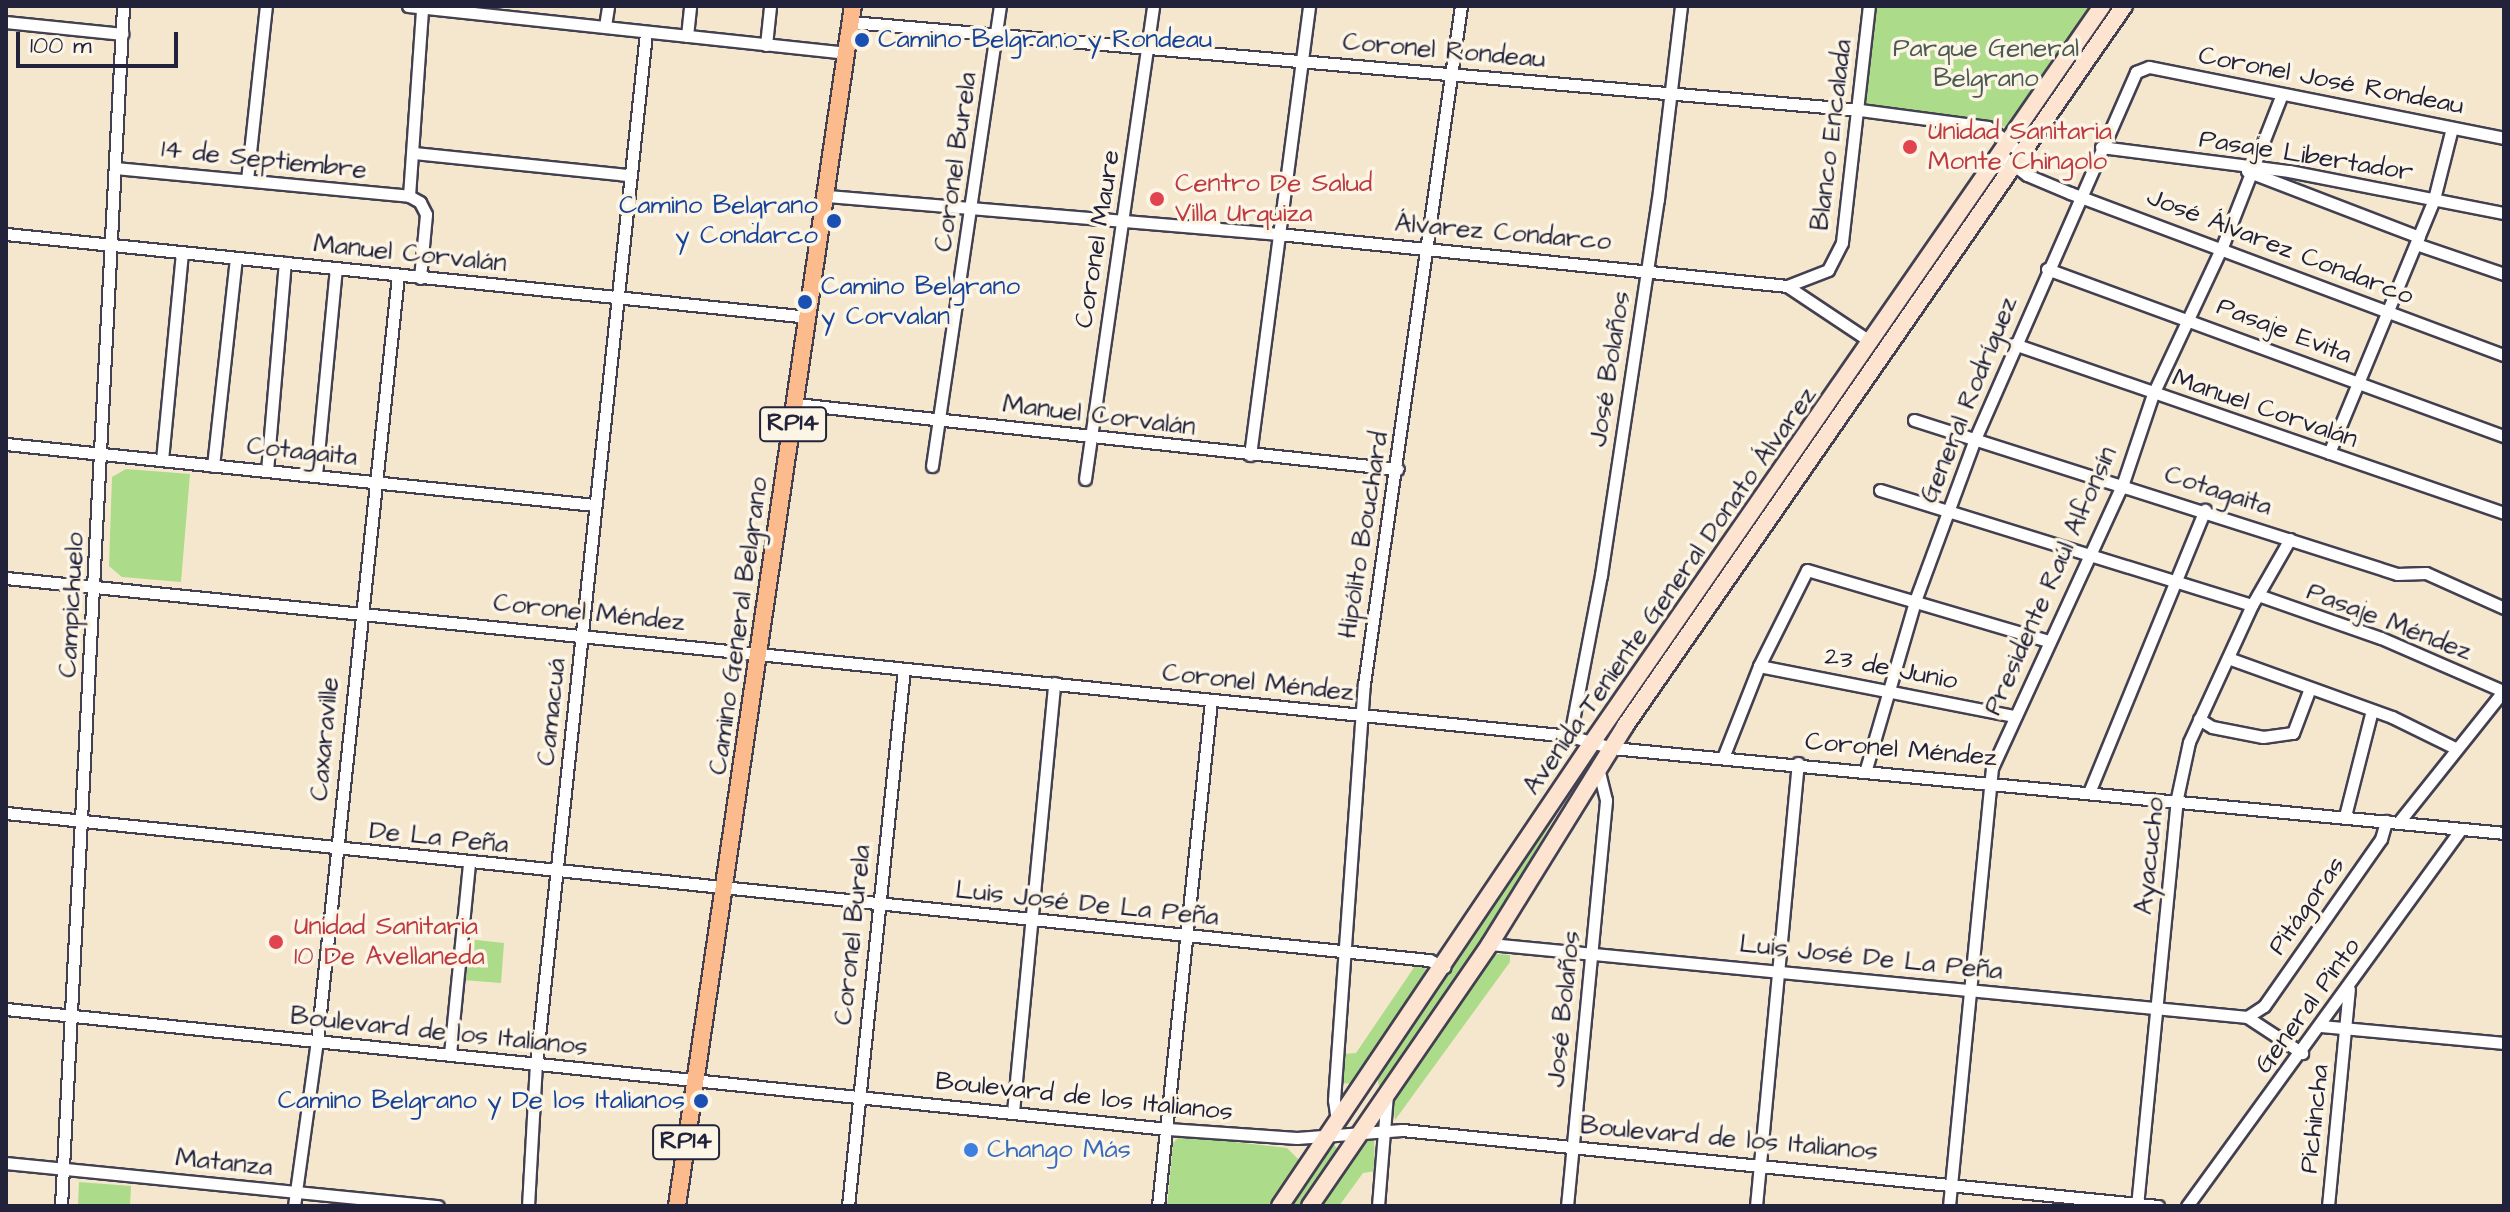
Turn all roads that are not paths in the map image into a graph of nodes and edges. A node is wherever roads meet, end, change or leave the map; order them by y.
1 (123, 6) edge
2 (266, 6) edge
3 (408, 6) edge
4 (608, 6) edge
5 (690, 6) edge
6 (770, 6) edge
7 (1000, 6) edge
8 (1153, 6) edge
9 (1309, 6) edge
10 (1461, 6) edge
11 (1681, 6) edge
12 (1869, 6) edge
13 (2102, 6) edge
14 (2124, 6) edge
15 (422, 8) edge
16 (444, 8) edge
17 (522, 11) edge
18 (852, 14) edge
19 (6, 22) edge
20 (605, 26) junction
21 (646, 33) junction
22 (996, 33) junction
23 (122, 34) junction
24 (687, 36) junction
25 (766, 45) junction
26 (1149, 48) junction
27 (847, 53) junction
28 (1304, 60) junction
29 (2149, 67) joint
30 (1455, 73) junction
31 (1674, 94) junction
32 (2282, 94) junction
33 (1860, 110) junction
34 (2452, 128) junction
35 (2504, 138) edge
36 (2101, 147) junction
37 (2004, 148) junction
38 (414, 153) junction
39 (2018, 160) junction
40 (115, 168) junction
41 (2255, 170) junction
42 (628, 175) junction
43 (247, 180) junction
44 (409, 196) junction
45 (827, 196) junction
46 (2079, 196) junction
47 (2434, 199) junction
48 (972, 207) junction
49 (2504, 213) edge
50 (1124, 220) junction
51 (6, 234) edge
52 (1279, 234) junction
53 (2418, 241) junction
54 (111, 244) junction
55 (2222, 247) junction
56 (1430, 249) junction
57 (182, 253) junction
58 (236, 258) junction
59 (285, 263) junction
60 (336, 268) junction
61 (1647, 269) junction
62 (2047, 269) junction
63 (2504, 274) edge
64 (398, 275) junction
65 (420, 278) junction
66 (1787, 286) junction
67 (616, 297) junction
68 (2386, 313) junction
69 (809, 317) junction
70 (2190, 319) junction
71 (1871, 342) junction
72 (2014, 344) junction
73 (2504, 355) edge
74 (2358, 382) junction
75 (2153, 394) junction
76 (796, 404) junction
77 (941, 420) junction
78 (1914, 420) dead end
79 (2504, 436) edge
80 (1091, 438) junction
81 (1975, 439) junction
82 (6, 444) edge
83 (2329, 453) junction
84 (101, 454) junction
85 (1250, 455) junction
86 (162, 460) junction
87 (213, 466) junction
88 (932, 466) dead end
89 (1397, 469) junction
90 (267, 471) junction
91 (316, 475) junction
92 (1085, 479) dead end
93 (376, 482) junction
94 (2123, 483) junction
95 (1880, 490) dead end
96 (594, 505) junction
97 (1948, 510) junction
98 (2205, 510) junction
99 (2504, 513) edge
100 (2290, 539) junction
101 (2091, 553) junction
102 (6, 578) edge
103 (2179, 581) junction
104 (95, 584) junction
105 (2255, 600) junction
106 (1915, 601) junction
107 (2504, 608) edge
108 (359, 611) junction
109 (582, 635) junction
110 (2049, 641) junction
111 (761, 653) junction
112 (2228, 658) junction
113 (1759, 666) junction
114 (904, 669) junction
115 (1054, 683) junction
116 (2310, 688) junction
117 (1887, 689) junction
118 (2504, 691) edge
119 (1211, 701) junction
120 (2372, 710) junction
121 (1361, 715) junction
122 (2013, 716) junction
123 (2199, 719) junction
124 (1570, 736) junction
125 (1591, 744) junction
126 (1612, 748) junction
127 (2455, 748) junction
128 (1724, 755) junction
129 (1798, 763) junction
130 (1598, 769) junction
131 (1866, 769) junction
132 (1989, 780) junction
133 (2090, 790) junction
134 (2177, 798) junction
135 (6, 813) edge
136 (2345, 816) junction
137 (83, 821) junction
138 (2392, 822) junction
139 (2461, 829) junction
140 (2504, 833) edge
141 (337, 850) junction
142 (469, 863) junction
143 (558, 872) junction
144 (724, 888) junction
145 (878, 905) junction
146 (1031, 920) junction
147 (1185, 936) junction
148 (1490, 944) junction
149 (1343, 951) junction
150 (1592, 954) junction
151 (1444, 967) junction
152 (1779, 971) junction
153 (2349, 988) junction
154 (1969, 990) junction
155 (6, 1009) edge
156 (2156, 1009) junction
157 (70, 1015) junction
158 (2252, 1015) junction
159 (2321, 1026) junction
160 (2346, 1028) junction
161 (317, 1041) junction
162 (2504, 1043) edge
163 (2302, 1053) junction
164 (450, 1054) junction
165 (536, 1064) junction
166 (696, 1079) junction
167 (1387, 1095) junction
168 (859, 1096) junction
169 (1013, 1112) junction
170 (1337, 1121) junction
171 (1168, 1129) junction
172 (1385, 1129) junction
173 (1360, 1133) junction
174 (1327, 1137) junction
175 (1573, 1147) junction
176 (6, 1163) edge
177 (1760, 1164) junction
178 (63, 1169) junction
179 (1951, 1183) junction
180 (295, 1200) edge
181 (2137, 1204) edge
182 (408, 1205) edge
183 (61, 1206) edge
184 (438, 1206) edge
185 (528, 1206) edge
186 (677, 1206) edge
187 (848, 1206) edge
188 (1158, 1206) edge
189 (1280, 1206) edge
190 (1310, 1206) edge
191 (1378, 1206) edge
192 (1567, 1206) edge
193 (1756, 1206) edge
194 (1949, 1206) edge
195 (2158, 1206) edge
196 (2187, 1206) edge
197 (2328, 1206) edge

1 - 23 street, Campichuelo
2 - 43 street
3 - 15 street
4 - 20 street
5 - 24 street
6 - 25 street
7 - 22 street, Coronel Burela
8 - 26 street, Coronel Maure
9 - 28 street
10 - 30 street, Hipólito Bouchard
11 - 31 street, José Bolaños
12 - 33 street, Blanco Encalada
13 - 37 main road, Avenida Teniente General Donato Álvarez
14 - 39 main road, Avenida Teniente General Donato Álvarez
15 - 16 street
15 - 38 street
16 - 17 street
17 - 20 street
18 - 22 street, Coronel Rondeau
18 - 27 main road, Camino General Belgrano / RP14
19 - 23 street
20 - 21 street
21 - 24 street
21 - 42 street, Camacuá
22 - 26 street, Coronel Rondeau
22 - 48 street, Coronel Burela
23 - 40 street, Campichuelo
24 - 25 street
25 - 27 street
26 - 28 street, Coronel Rondeau
26 - 50 street, Coronel Maure
27 - 45 main road, Camino General Belgrano / RP14
28 - 30 street, Coronel Rondeau
28 - 52 street
29 - 32 street, Coronel José Rondeau
29 - 36 street, General Rodríguez
30 - 31 street, Coronel Rondeau
30 - 56 street, Hipólito Bouchard
31 - 33 street, Coronel Rondeau
31 - 61 street, José Bolaños
32 - 34 street, Coronel José Rondeau
32 - 41 street, Presidente Raúl Alfonsín
33 - 37 street, Coronel Rondeau
33 - 66 street, Blanco Encalada
34 - 35 street, Coronel José Rondeau
34 - 47 street
36 - 41 street, Pasaje Libertador
36 - 46 street, General Rodríguez
37 - 39 street, José Álvarez Condarco
37 - 71 main road, Avenida Teniente General Donato Álvarez
38 - 42 street
38 - 44 street
39 - 46 street, José Álvarez Condarco
39 - 126 main road, Avenida Teniente General Donato Álvarez
40 - 43 street, 14 de Septiembre
40 - 54 street, Campichuelo
41 - 47 street, Pasaje Libertador
41 - 53 street
41 - 55 street, Presidente Raúl Alfonsín
42 - 67 street, Camacuá
43 - 44 street, 14 de Septiembre
44 - 65 street
45 - 48 street, Álvarez Condarco
45 - 69 main road, Camino General Belgrano / RP14
46 - 55 street, José Álvarez Condarco
46 - 62 street, General Rodríguez
47 - 49 street, Pasaje Libertador
47 - 53 street
48 - 50 street, Álvarez Condarco
48 - 77 street, Coronel Burela
50 - 52 street, Álvarez Condarco
50 - 80 street, Coronel Maure
51 - 54 street, Manuel Corvalán
52 - 56 street, Álvarez Condarco
52 - 85 street
53 - 63 street
53 - 68 street
54 - 57 street, Manuel Corvalán
54 - 84 street, Campichuelo
55 - 68 street, José Álvarez Condarco
55 - 70 street, Presidente Raúl Alfonsín
56 - 61 street, Álvarez Condarco
56 - 89 street, Hipólito Bouchard
57 - 58 street, Manuel Corvalán
57 - 86 street
58 - 59 street, Manuel Corvalán
58 - 87 street
59 - 60 street, Manuel Corvalán
59 - 90 street
60 - 64 street, Manuel Corvalán
60 - 91 street
61 - 66 street, Álvarez Condarco
61 - 124 street, José Bolaños
62 - 70 street, Pasaje Evita
62 - 72 street, General Rodríguez
64 - 65 street, Manuel Corvalán
64 - 93 street, Caxaraville
65 - 67 street, Manuel Corvalán
66 - 71 street, Álvarez Condarco
67 - 69 street, Manuel Corvalán
67 - 96 street, Camacuá
68 - 73 street, José Álvarez Condarco
68 - 74 street
69 - 76 main road, Camino General Belgrano / RP14
70 - 74 street, Pasaje Evita
70 - 75 street, Presidente Raúl Alfonsín
71 - 125 main road, Avenida Teniente General Donato Álvarez
72 - 75 street, Manuel Corvalán
72 - 81 street, General Rodríguez
74 - 79 street, Pasaje Evita
74 - 83 street
75 - 83 street, Manuel Corvalán
75 - 94 street, Presidente Raúl Alfonsín
76 - 77 street, Manuel Corvalán
76 - 111 main road, Camino General Belgrano / RP14
77 - 80 street, Manuel Corvalán
77 - 88 street, Coronel Burela
78 - 81 street, Cotagaita
80 - 85 street, Manuel Corvalán
80 - 92 street, Coronel Maure
81 - 94 street, Cotagaita
81 - 97 street, General Rodríguez
82 - 84 street, Cotagaita
83 - 99 street, Manuel Corvalán
84 - 86 street, Cotagaita
84 - 104 street, Campichuelo
85 - 89 street, Manuel Corvalán
86 - 87 street, Cotagaita
87 - 90 street, Cotagaita
89 - 121 street, Hipólito Bouchard
90 - 91 street, Cotagaita
91 - 93 street, Cotagaita
93 - 96 street, Cotagaita
93 - 108 street, Caxaraville
94 - 98 street, Cotagaita
94 - 101 street, Presidente Raúl Alfonsín
95 - 97 street, Pasaje Méndez
96 - 109 street, Camacuá
97 - 101 street, Pasaje Méndez
97 - 106 street, General Rodríguez
98 - 100 street, Cotagaita
98 - 103 street
100 - 105 street, Ayacucho
100 - 107 street, Cotagaita
101 - 103 street, Pasaje Méndez
101 - 110 street, Presidente Raúl Alfonsín
102 - 104 street, Coronel Méndez
103 - 105 street, Pasaje Méndez
103 - 133 street
104 - 108 street, Coronel Méndez
104 - 137 street, Campichuelo
105 - 112 street, Ayacucho
105 - 118 street, Pasaje Méndez
106 - 110 street
106 - 113 street
106 - 117 street, General Rodríguez
108 - 109 street, Coronel Méndez
108 - 141 street, Caxaraville
109 - 111 street, Coronel Méndez
109 - 143 street, Camacuá
110 - 122 street, Presidente Raúl Alfonsín
111 - 114 street, Coronel Méndez
111 - 144 main road, Camino General Belgrano / RP14
112 - 116 street
112 - 123 street, Ayacucho
113 - 117 street, 23 de Junio
113 - 128 street
114 - 115 street, Coronel Méndez
114 - 145 street, Coronel Burela
115 - 119 street, Coronel Méndez
115 - 146 street
116 - 120 street
116 - 123 street
117 - 122 street, 23 de Junio
117 - 131 street, General Rodríguez
118 - 127 street
119 - 121 street, Coronel Méndez
119 - 147 street
120 - 127 street
120 - 136 street
121 - 124 street, Coronel Méndez
121 - 149 street, Hipólito Bouchard
122 - 132 street, Presidente Raúl Alfonsín
123 - 134 street, Ayacucho
124 - 125 street, Coronel Méndez
125 - 126 street, Coronel Méndez
125 - 151 main road, Avenida Teniente General Donato Álvarez
126 - 128 street, Coronel Méndez
126 - 130 main road, Avenida Teniente General Donato Álvarez
127 - 138 street
128 - 129 street, Coronel Méndez
129 - 131 street, Coronel Méndez
129 - 152 street
130 - 148 main road, Avenida Teniente General Donato Álvarez
130 - 150 street, José Bolaños
131 - 132 street, Coronel Méndez
132 - 133 street, Coronel Méndez
132 - 154 street, Presidente Raúl Alfonsín
133 - 134 street, Coronel Méndez
134 - 136 street, Coronel Méndez
134 - 156 street, Ayacucho
135 - 137 street, De La Peña
136 - 138 street, Coronel Méndez
137 - 141 street, De La Peña
137 - 157 street, Campichuelo
138 - 139 street, Coronel Méndez
138 - 158 street, Pitágoras
139 - 140 street, Coronel Méndez
139 - 153 street, General Pinto
141 - 142 street, De La Peña
141 - 161 street, Caxaraville
142 - 143 street, De La Peña
142 - 164 street
143 - 144 street, De La Peña
143 - 165 street, Camacuá
144 - 145 street, Luis José De La Peña
144 - 166 main road, Camino General Belgrano / RP14
145 - 146 street, Luis José De La Peña
145 - 168 street, Coronel Burela
146 - 147 street, Luis José De La Peña
146 - 169 street
147 - 149 street, Luis José De La Peña
147 - 171 street
148 - 150 street, Luis José De La Peña
148 - 167 main road, Avenida Teniente General Donato Álvarez
149 - 151 street, Luis José De La Peña
149 - 170 street, Hipólito Bouchard
150 - 152 street, Luis José De La Peña
150 - 175 street, José Bolaños
151 - 170 main road, Avenida Teniente General Donato Álvarez
152 - 154 street, Luis José De La Peña
152 - 177 street
153 - 159 street, General Pinto
153 - 160 street, Pichincha
154 - 156 street, Luis José De La Peña
154 - 179 street, Presidente Raúl Alfonsín
155 - 157 street, Boulevard de los Italianos
156 - 158 street, Luis José De La Peña
156 - 181 street, Ayacucho
157 - 161 street, Boulevard de los Italianos
157 - 178 street, Campichuelo
158 - 163 street, Luis José De La Peña
159 - 160 street
159 - 163 street, General Pinto
160 - 162 street
160 - 197 street, Pichincha
161 - 164 street, Boulevard de los Italianos
161 - 180 street, Caxaraville
163 - 196 street, General Pinto
164 - 165 street, Boulevard de los Italianos
165 - 166 street, Boulevard de los Italianos
165 - 185 street, Camacuá
166 - 168 street, Boulevard de los Italianos
166 - 186 main road, Camino General Belgrano / RP14
167 - 172 street
167 - 173 main road, Avenida Teniente General Donato Álvarez
168 - 169 street, Boulevard de los Italianos
168 - 187 street, Coronel Burela
169 - 171 street, Boulevard de los Italianos
170 - 174 main road, Avenida Teniente General Donato Álvarez
171 - 174 street, Boulevard de los Italianos
171 - 188 street
172 - 173 street, Boulevard de los Italianos
172 - 175 street, Boulevard de los Italianos
172 - 191 street
173 - 174 street, Boulevard de los Italianos
173 - 190 main road, Avenida Teniente General Donato Álvarez
174 - 189 main road, Avenida Teniente General Donato Álvarez
175 - 177 street, Boulevard de los Italianos
175 - 192 street, José Bolaños
176 - 178 street, Matanza
177 - 179 street, Boulevard de los Italianos
177 - 193 street
178 - 180 street, Matanza
178 - 183 street, Campichuelo
179 - 181 street, Boulevard de los Italianos
179 - 194 street, Presidente Raúl Alfonsín
180 - 182 street, Matanza
181 - 195 street, Boulevard de los Italianos
182 - 184 street, Matanza

